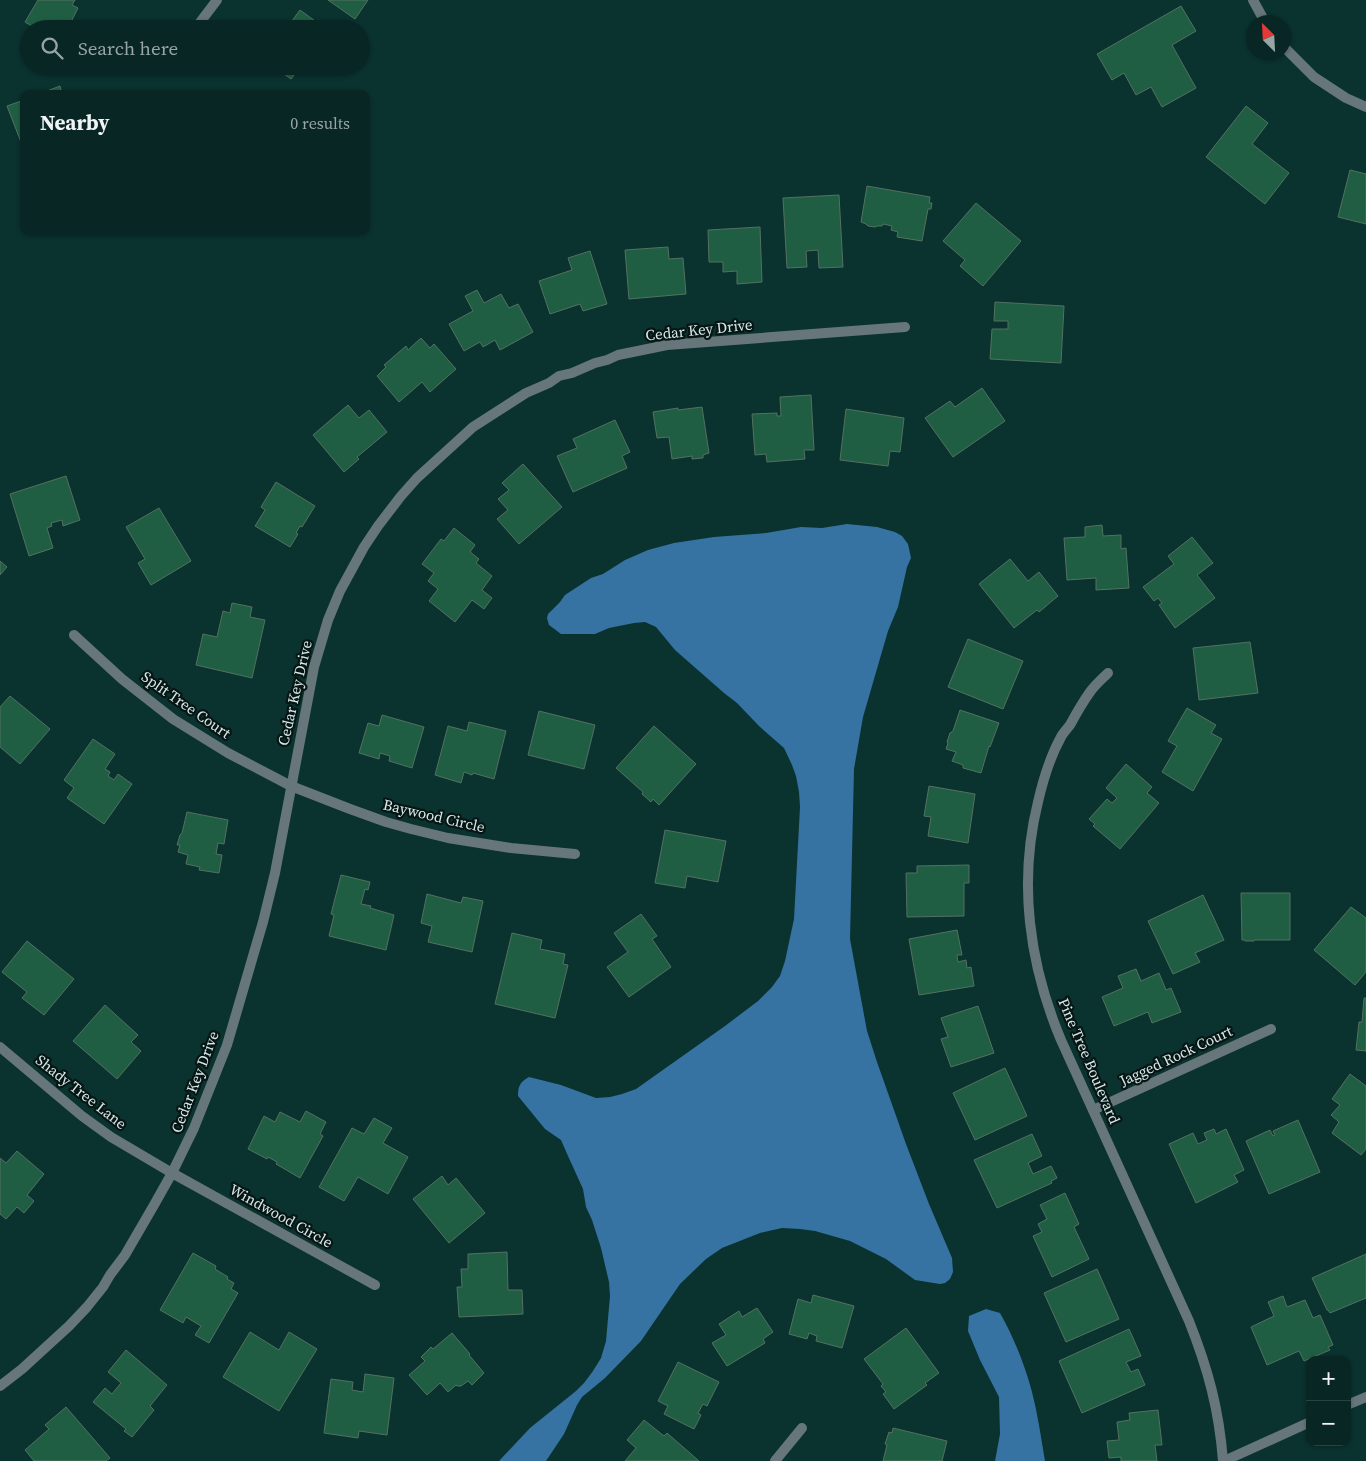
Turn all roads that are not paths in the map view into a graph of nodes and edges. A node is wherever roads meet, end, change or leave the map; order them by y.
1 (217, 0) edge
2 (1253, 0) edge
3 (1261, 15) edge
4 (202, 20) edge
5 (1291, 54) edge
6 (1366, 106) edge
7 (905, 327) dead end
8 (74, 635) dead end
9 (1108, 673) dead end
10 (290, 786) junction
11 (575, 854) dead end
12 (1271, 1029) dead end
13 (0, 1047) edge
14 (1093, 1110) junction
15 (172, 1173) junction
16 (375, 1285) dead end
17 (0, 1386) edge
18 (1366, 1397) edge
19 (1351, 1403) edge
20 (1306, 1424) edge
21 (802, 1428) dead end
22 (775, 1461) edge
23 (1223, 1461) edge

1 - 4 street
2 - 3 street
5 - 6 street
7 - 10 street, Cedar Key Drive
8 - 10 street, Split Tree Court
9 - 14 street, Pine Tree Boulevard
10 - 11 street, Baywood Circle
10 - 15 street, Cedar Key Drive
12 - 14 street, Jagged Rock Court
13 - 15 street, Shady Tree Lane
14 - 23 street, Pine Tree Boulevard
15 - 16 street, Windwood Circle
15 - 17 street, Cedar Key Drive
18 - 19 street
20 - 23 street
21 - 22 street

